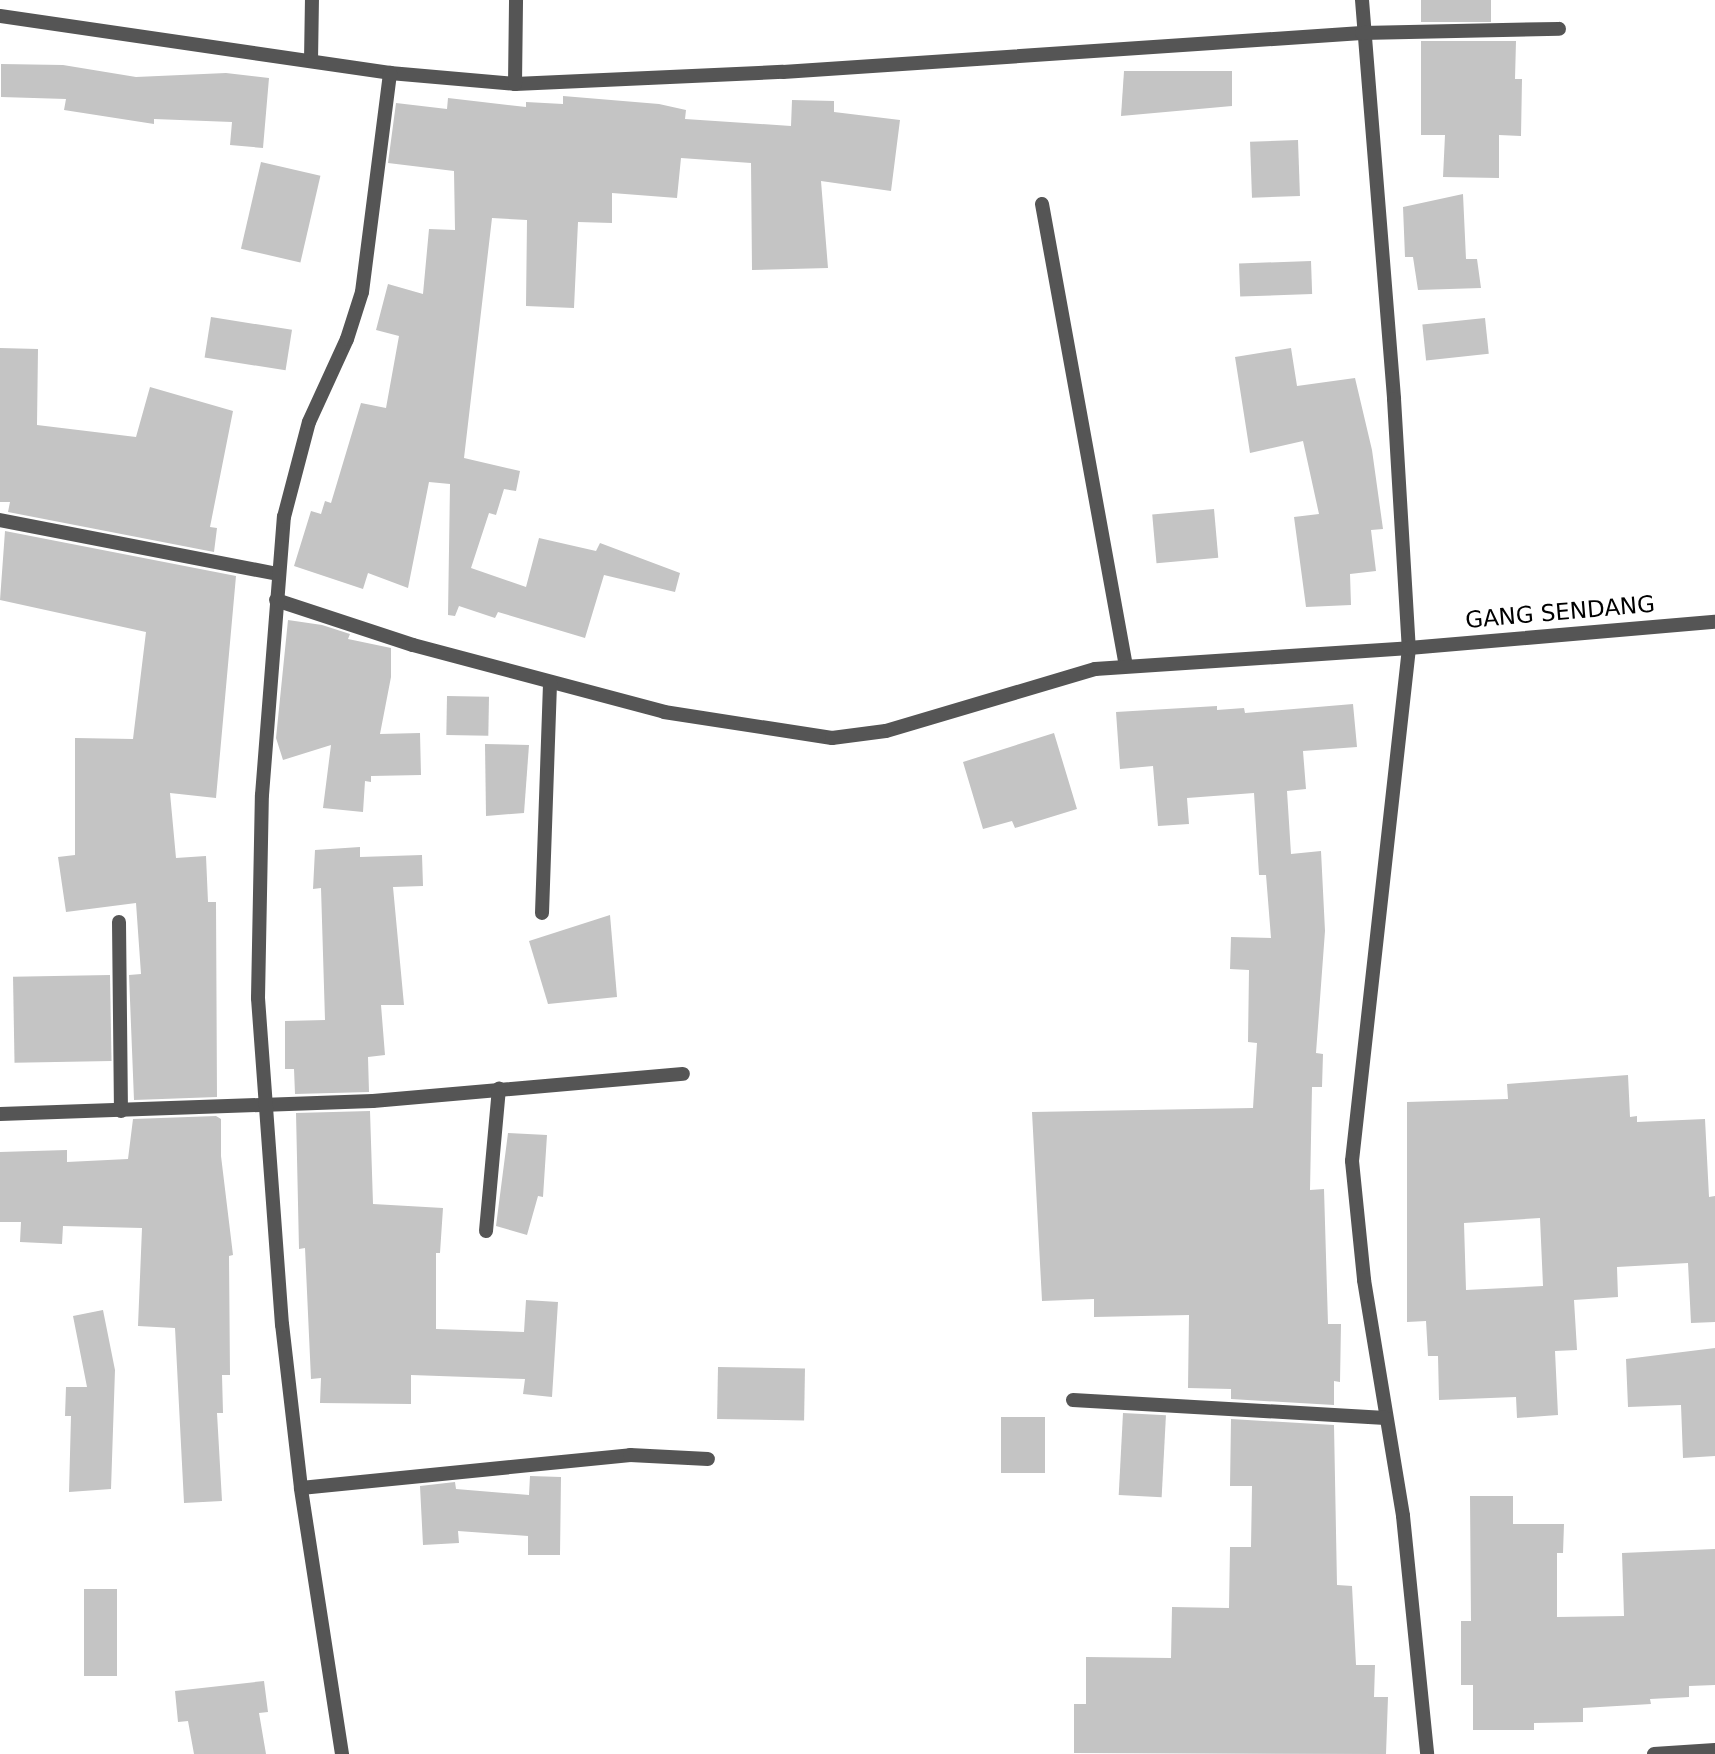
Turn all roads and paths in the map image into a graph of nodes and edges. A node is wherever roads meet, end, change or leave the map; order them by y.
1 (312, 0) edge
2 (516, 0) edge
3 (1362, 0) edge
4 (0, 16) edge
5 (1559, 29) dead end
6 (1362, 33) junction
7 (311, 61) junction
8 (390, 73) junction
9 (515, 85) junction
10 (1042, 204) dead end
11 (0, 520) edge
12 (278, 574) junction
13 (276, 600) junction
14 (1715, 622) edge
15 (1409, 649) junction
16 (1126, 665) junction
17 (550, 682) junction
18 (542, 913) dead end
19 (119, 922) dead end
20 (683, 1074) dead end
21 (499, 1089) junction
22 (264, 1106) junction
23 (121, 1111) junction
24 (0, 1114) edge
25 (486, 1231) dead end
26 (1073, 1400) dead end
27 (1385, 1418) junction
28 (708, 1459) dead end
29 (300, 1488) junction
30 (1715, 1750) edge
31 (342, 1754) edge
32 (1427, 1754) edge
33 (1654, 1754) edge

1 - 7 street
2 - 9 street
3 - 6 street
4 - 7 street
5 - 6 street
6 - 9 street
6 - 15 street
7 - 8 street
8 - 9 street
8 - 12 street
10 - 16 street
11 - 12 street
12 - 13 street
13 - 17 street, GANG SENDANG
13 - 22 street
14 - 15 street, GANG SENDANG
15 - 16 street, GANG SENDANG
15 - 27 street
16 - 17 street, GANG SENDANG
17 - 18 street
19 - 23 street
20 - 21 street
21 - 22 street
21 - 25 street
22 - 23 street
22 - 29 street
23 - 24 street
26 - 27 street
27 - 32 street
28 - 29 street
29 - 31 street
30 - 33 street

